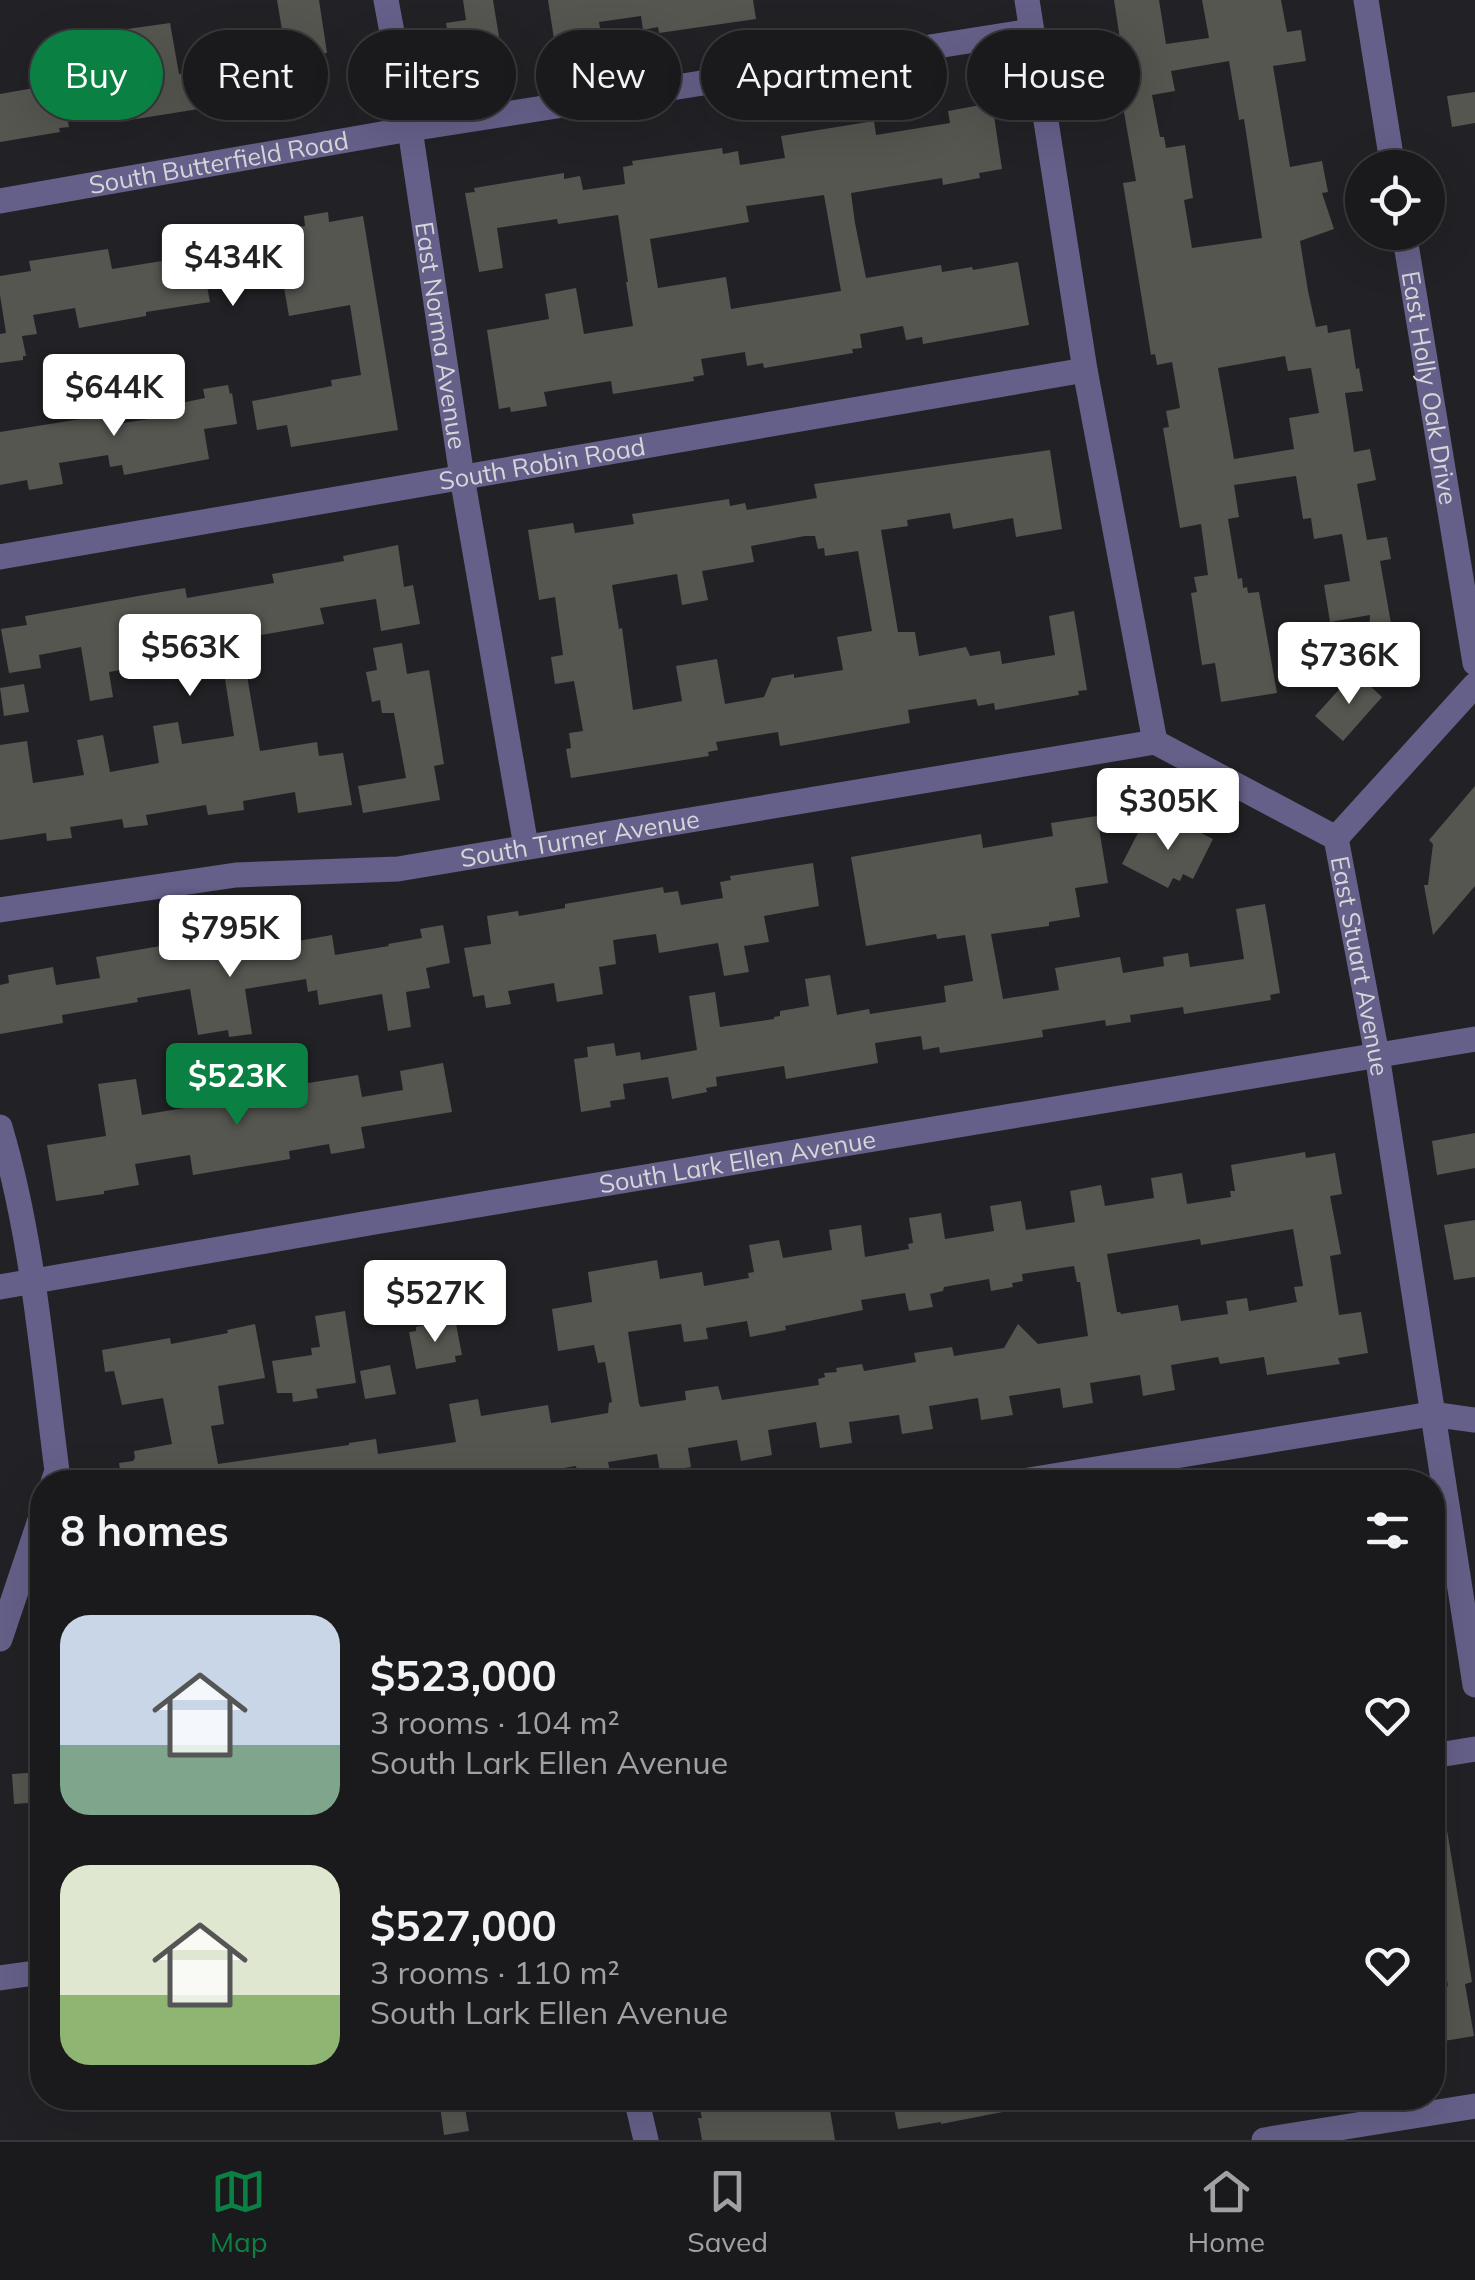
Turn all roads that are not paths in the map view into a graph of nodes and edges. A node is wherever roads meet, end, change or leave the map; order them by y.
1 (386, 0) edge
2 (1027, 0) edge
3 (1366, 0) edge
4 (1032, 30) edge
5 (967, 41) edge
6 (1046, 120) edge
7 (410, 129) junction
8 (1390, 150) edge
9 (0, 201) edge
10 (1407, 250) edge
11 (1085, 370) junction
12 (462, 478) junction
13 (0, 556) edge
14 (1475, 662) edge
15 (1475, 684) edge
16 (1155, 742) junction
17 (1336, 838) junction
18 (526, 846) junction
19 (0, 910) edge
20 (1475, 1039) edge
21 (1377, 1055) junction
22 (0, 1127) edge
23 (33, 1282) junction
24 (0, 1288) edge
25 (1431, 1414) junction
26 (1475, 1420) edge
27 (57, 1470) edge
28 (1089, 1470) edge
29 (1440, 1470) edge
30 (1445, 1500) edge
31 (30, 1550) edge
32 (0, 1639) edge
33 (1475, 1685) edge
34 (1475, 1749) edge
35 (1445, 1754) edge
36 (30, 1974) edge
37 (0, 1978) edge
38 (1475, 2106) edge
39 (639, 2110) edge
40 (646, 2140) edge
41 (1264, 2140) edge

1 - 7 street, East Norma Avenue
2 - 4 street
3 - 8 street
5 - 7 street, South Butterfield Road
6 - 11 street
7 - 9 street, South Butterfield Road
7 - 12 street, East Norma Avenue
10 - 14 street, East Holly Oak Drive
11 - 12 street, South Robin Road
11 - 16 street
12 - 13 street, South Robin Road
12 - 18 street, East Norma Avenue
15 - 17 street
16 - 17 street, East Stuart Avenue
16 - 18 street, South Turner Avenue
17 - 21 street, East Stuart Avenue
18 - 19 street, South Turner Avenue
20 - 21 street, South Lark Ellen Avenue
21 - 23 street, South Lark Ellen Avenue
21 - 25 street, East Stuart Avenue
22 - 23 street
23 - 24 street, South Lark Ellen Avenue
23 - 27 street
25 - 26 street
25 - 28 street
25 - 29 street, East Stuart Avenue
30 - 33 street, East Stuart Avenue
31 - 32 street
34 - 35 street
36 - 37 street
38 - 41 street
39 - 40 street

